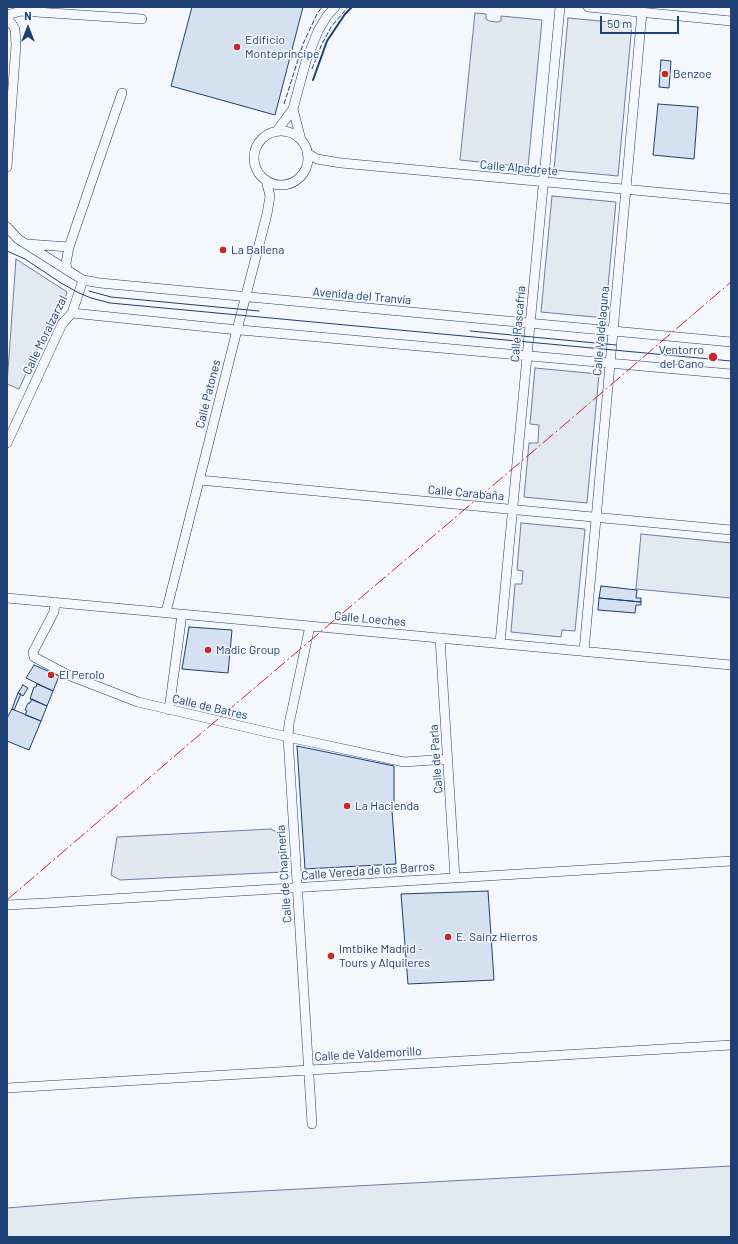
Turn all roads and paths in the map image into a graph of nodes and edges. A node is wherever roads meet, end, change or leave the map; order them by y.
1 (335, 7) edge
2 (560, 7) edge
3 (588, 7) edge
4 (642, 12) junction
5 (7, 16) edge
6 (142, 19) dead end
7 (731, 21) edge
8 (122, 93) dead end
9 (294, 109) junction
10 (277, 131) junction
11 (301, 140) junction
12 (307, 153) junction
13 (7, 167) edge
14 (266, 180) junction
15 (544, 182) junction
16 (626, 189) junction
17 (731, 199) edge
18 (7, 228) edge
19 (25, 244) junction
20 (70, 247) junction
21 (67, 270) junction
22 (83, 280) junction
23 (246, 297) junction
24 (72, 313) junction
25 (530, 323) junction
26 (237, 330) junction
27 (613, 331) junction
28 (731, 342) edge
29 (527, 356) junction
30 (610, 363) junction
31 (731, 374) edge
32 (7, 443) edge
33 (199, 480) junction
34 (513, 509) junction
35 (596, 517) junction
36 (731, 530) edge
37 (7, 598) edge
38 (55, 602) junction
39 (166, 612) junction
40 (182, 614) junction
41 (310, 626) junction
42 (440, 638) junction
43 (500, 643) junction
44 (584, 651) junction
45 (731, 665) edge
46 (169, 710) junction
47 (288, 737) junction
48 (448, 759) junction
49 (731, 861) edge
50 (456, 878) junction
51 (297, 888) junction
52 (7, 905) edge
53 (731, 1045) edge
54 (309, 1070) junction
55 (7, 1088) edge
56 (312, 1124) dead end

1 - 9 street
2 - 15 street, Calle Rascafría
3 - 4 street
4 - 7 street
4 - 16 street, Calle Valdelaguna
5 - 6 street
5 - 13 street
8 - 20 street
9 - 10 street
9 - 11 street
10 - 11 street
10 - 14 street
11 - 12 street
12 - 14 street
12 - 15 street, Calle Alpedrete
14 - 23 street, Calle Patones
15 - 16 street, Calle Alpedrete
15 - 25 street, Calle Rascafría
16 - 17 street, Calle Alpedrete
16 - 27 street, Calle Valdelaguna
18 - 19 street, Avenida del Tranvía
19 - 20 street
19 - 21 street, Avenida del Tranvía
20 - 21 street
21 - 22 street, Avenida del Tranvía
22 - 23 street, Avenida del Tranvía
22 - 24 street, Calle Moralzarzal
23 - 25 street, Avenida del Tranvía
23 - 26 street, Calle Patones
24 - 26 street
24 - 32 street, Calle Moralzarzal
25 - 27 street, Avenida del Tranvía
25 - 29 street, Calle Rascafría
26 - 29 street
26 - 33 street, Calle Patones
27 - 28 street, Avenida del Tranvía
27 - 30 street, Calle Valdelaguna
29 - 30 street
29 - 34 street, Calle Rascafría
30 - 31 street
30 - 35 street, Calle Valdelaguna
33 - 34 street, Calle Carabaña
33 - 39 street, Calle Patones
34 - 35 street, Calle Carabaña
34 - 43 street, Calle Rascafría
35 - 36 street, Calle Carabaña
35 - 44 street, Calle Valdelaguna
37 - 38 street, Calle Loeches
38 - 39 street, Calle Loeches
38 - 46 street, Calle de Batres
39 - 40 street, Calle Loeches
40 - 41 street, Calle Loeches
40 - 46 street
41 - 42 street, Calle Loeches
41 - 47 street, Calle de Chapinería
42 - 43 street, Calle Loeches
42 - 48 street, Calle de Parla
43 - 44 street, Calle Loeches
44 - 45 street, Calle Loeches
46 - 47 street, Calle de Batres
47 - 48 street, Calle de Batres
47 - 51 street, Calle de Chapinería
48 - 50 street, Calle de Parla
49 - 50 street, Calle Vereda de los Barros
50 - 51 street, Calle Vereda de los Barros
51 - 52 street, Calle Vereda de los Barros
51 - 54 street, Calle de Chapinería
53 - 54 street, Calle de Valdemorillo
54 - 55 street, Calle de Valdemorillo
54 - 56 street, Calle de Chapinería

